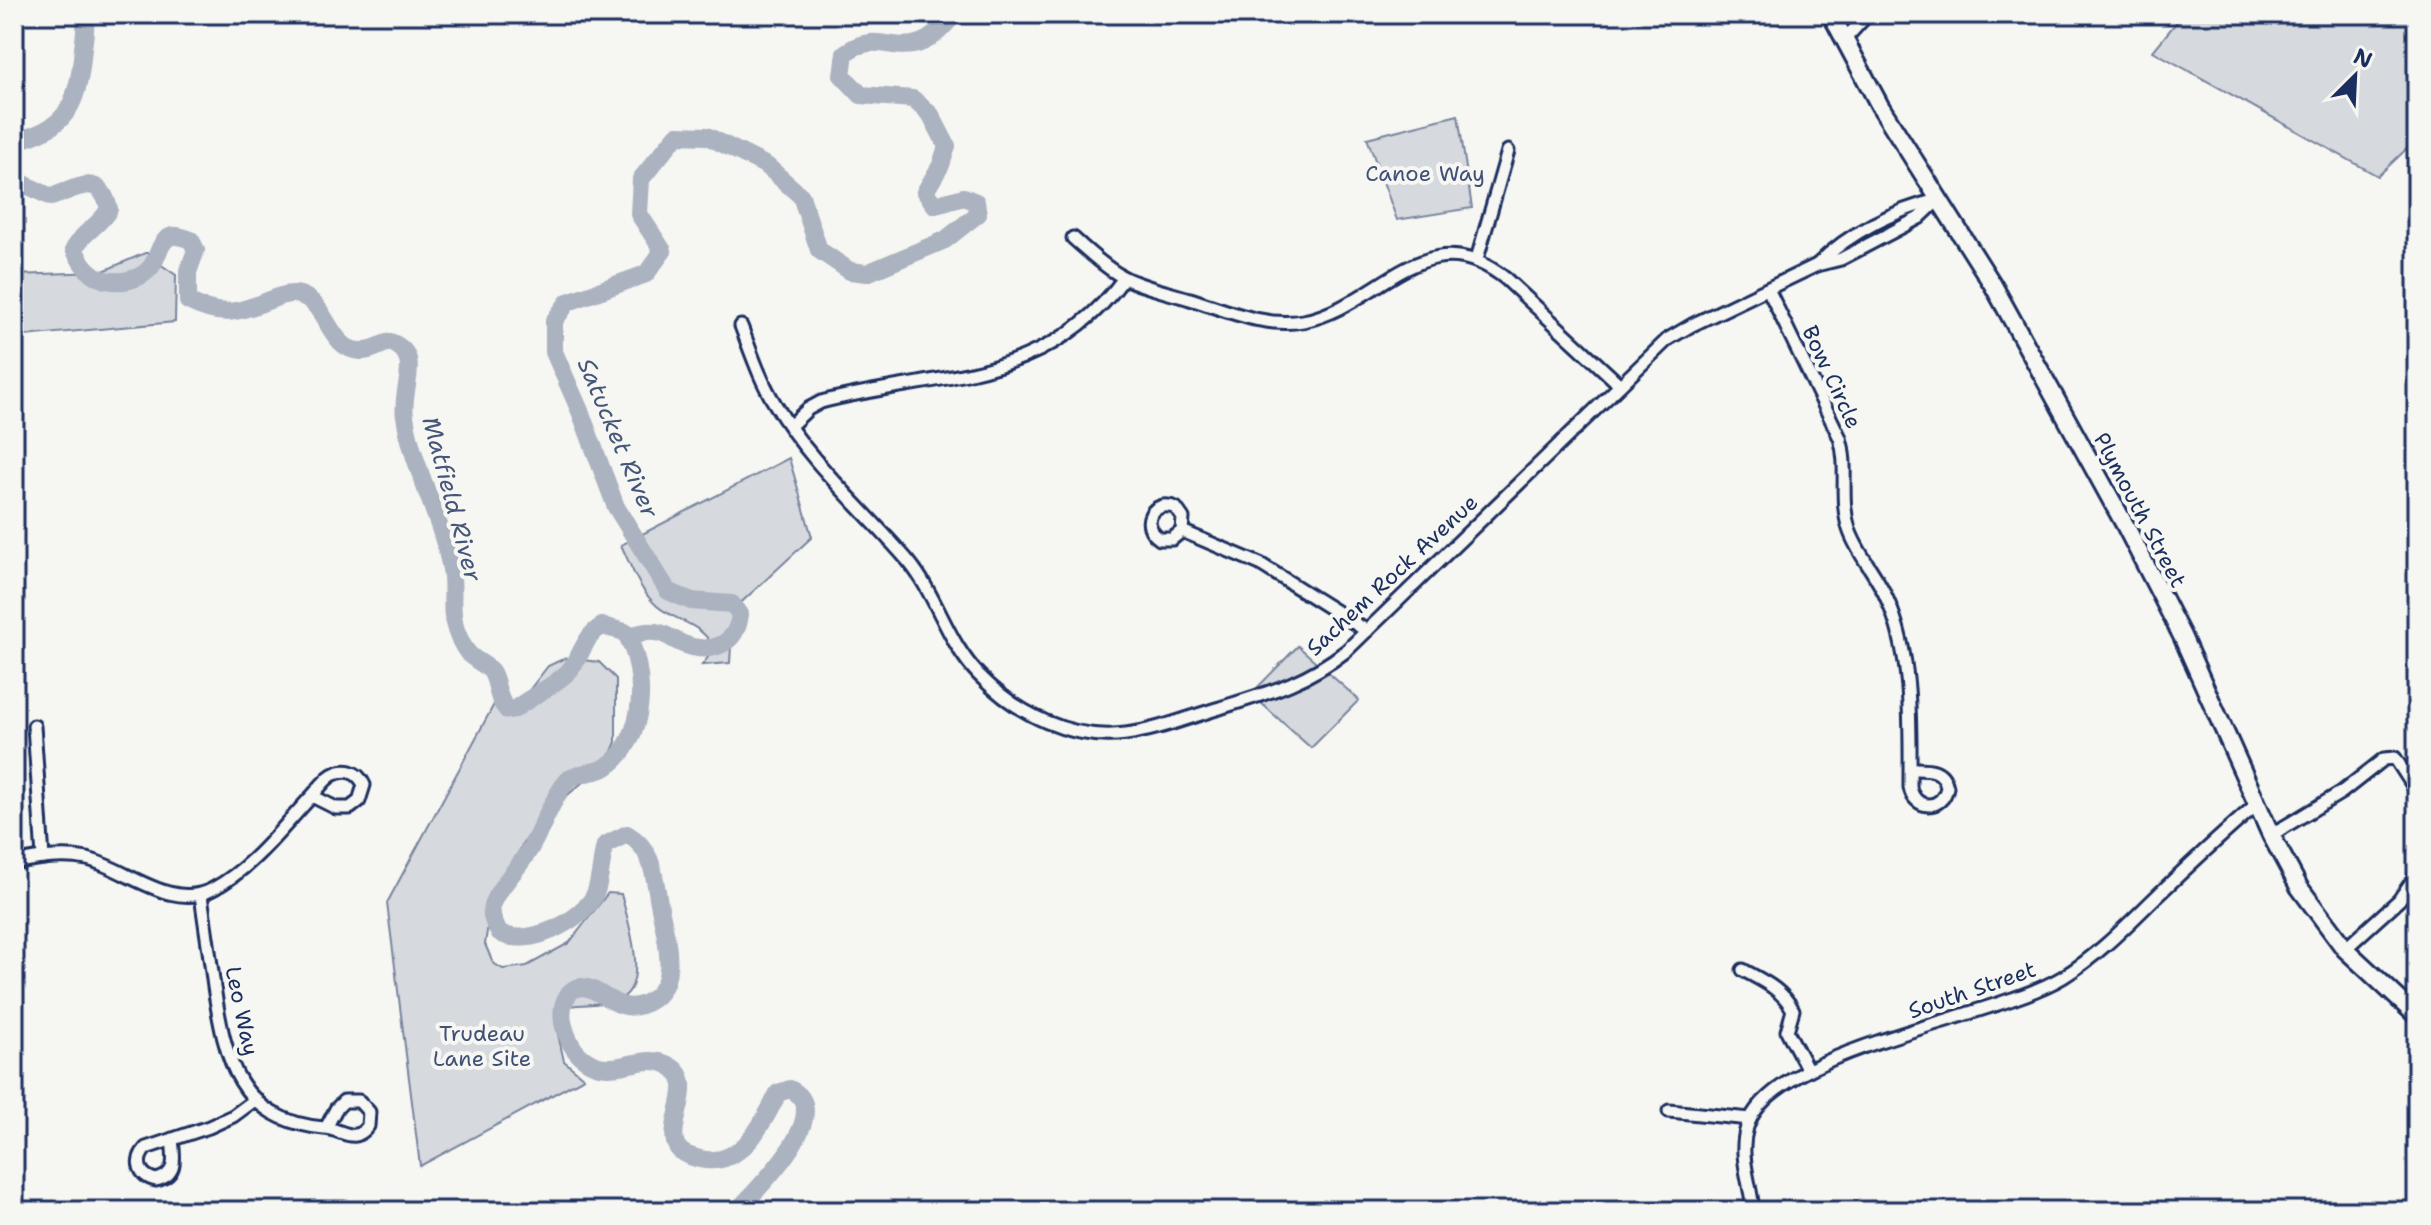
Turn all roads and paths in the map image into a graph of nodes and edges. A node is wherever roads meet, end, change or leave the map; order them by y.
1 (1831, 14) edge
2 (1868, 14) edge
3 (1845, 39) junction
4 (1508, 151) dead end
5 (1939, 199) junction
6 (1073, 238) dead end
7 (1477, 259) junction
8 (1124, 278) junction
9 (1768, 289) junction
10 (741, 326) dead end
11 (1620, 385) junction
12 (790, 426) junction
13 (1182, 531) dead end
14 (1367, 631) junction
15 (34, 726) dead end
16 (1910, 769) dead end
17 (2417, 792) edge
18 (312, 796) junction
19 (2257, 804) junction
20 (2271, 835) junction
21 (43, 858) junction
22 (14, 863) edge
23 (2417, 874) edge
24 (201, 895) junction
25 (2345, 949) junction
26 (1743, 970) dead end
27 (2417, 1016) edge
28 (1808, 1070) junction
29 (256, 1099) junction
30 (1669, 1111) dead end
31 (1750, 1119) junction
32 (326, 1128) dead end
33 (172, 1139) dead end
34 (1753, 1211) edge

1 - 3 main road, Plymouth Street
2 - 3 street
3 - 5 main road, Plymouth Street
4 - 7 street
5 - 9 street, Sachem Rock Avenue
5 - 19 main road, Plymouth Street
6 - 8 street
7 - 8 street
7 - 11 street
8 - 12 street
9 - 11 street, Sachem Rock Avenue
9 - 16 street, Bow Circle
10 - 12 street, Sachem Rock Avenue
11 - 14 street, Sachem Rock Avenue
12 - 14 street, Sachem Rock Avenue
13 - 14 street
15 - 21 street
17 - 20 street
18 - 18 street
18 - 24 street
19 - 20 main road, Plymouth Street
19 - 28 street, South Street
20 - 25 main road, Plymouth Street
21 - 22 street
21 - 24 street
23 - 25 street
24 - 29 street, Leo Way
25 - 27 main road, Plymouth Street
26 - 28 street
28 - 31 street, South Street
29 - 32 street, Leo Way
29 - 33 street
30 - 31 street
31 - 34 street

